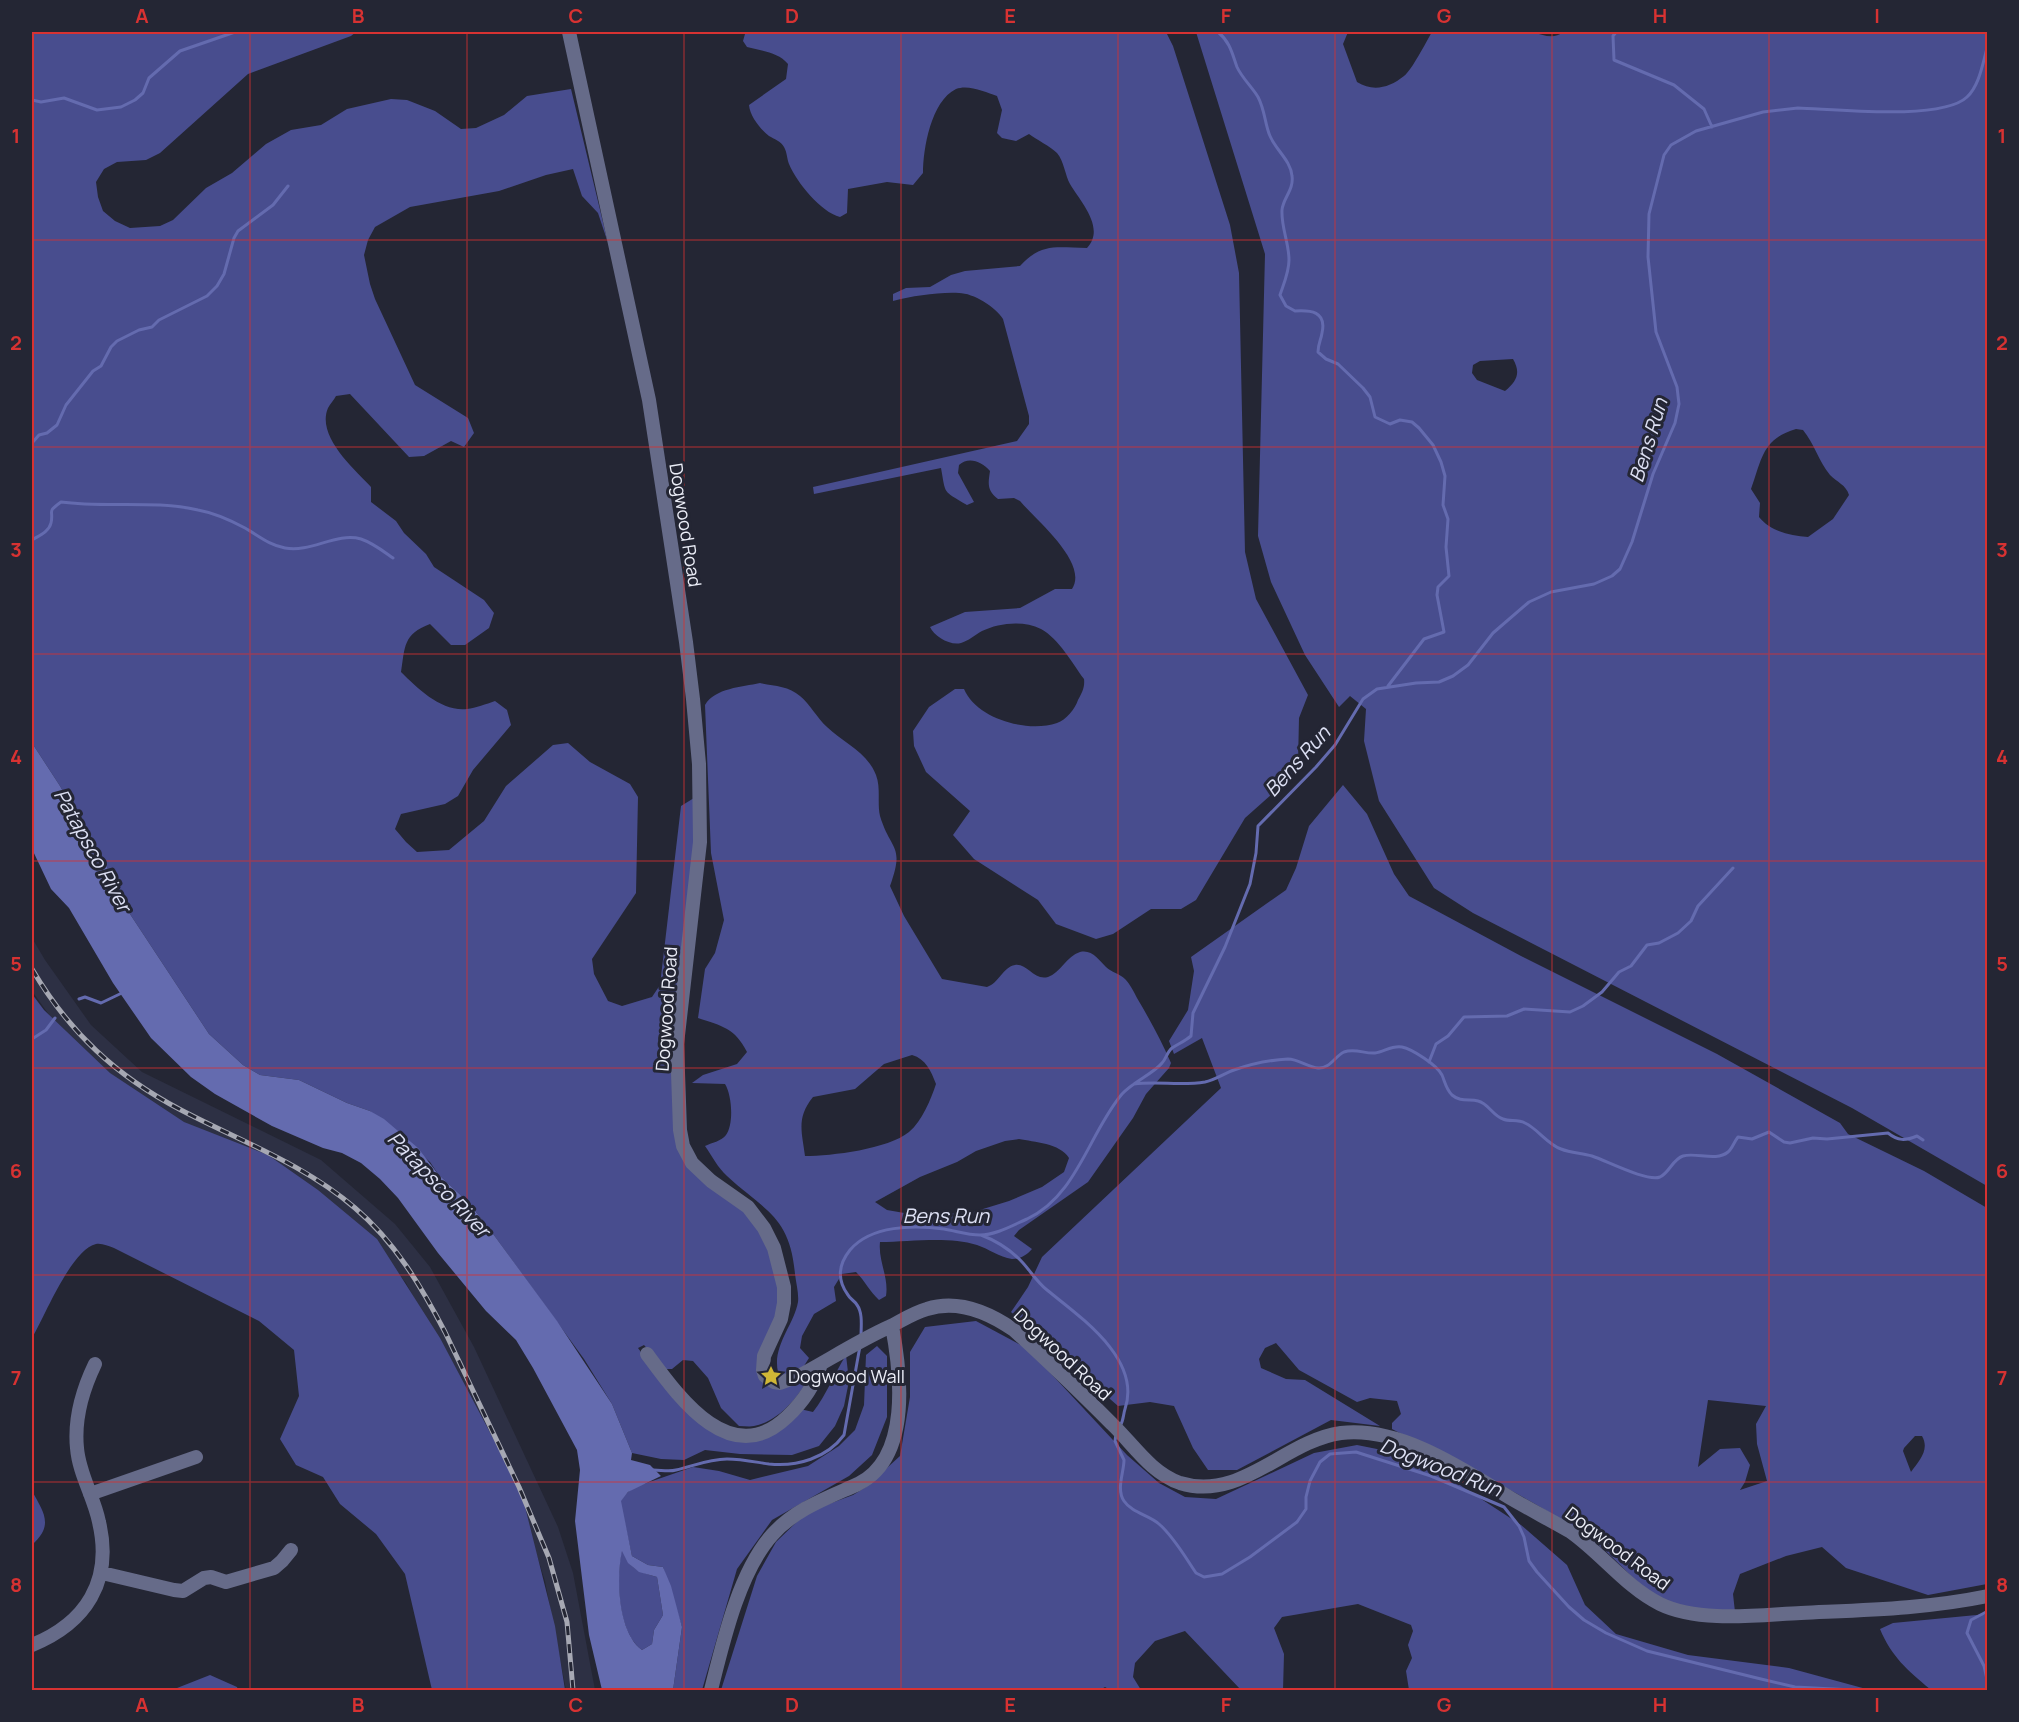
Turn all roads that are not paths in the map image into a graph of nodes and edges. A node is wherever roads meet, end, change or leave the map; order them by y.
1 (569, 32) edge
2 (892, 1326) junction
3 (647, 1354) dead end
4 (95, 1364) dead end
5 (821, 1364) junction
6 (196, 1457) dead end
7 (90, 1494) junction
8 (291, 1550) dead end
9 (102, 1573) junction
10 (1988, 1596) edge
11 (32, 1645) edge
12 (711, 1690) edge

1 - 5 street, Dogwood Road
2 - 5 street, Dogwood Road
2 - 10 street, Dogwood Road
2 - 12 street
3 - 5 street
4 - 7 street
6 - 7 street
7 - 9 street
8 - 9 street
9 - 11 street

